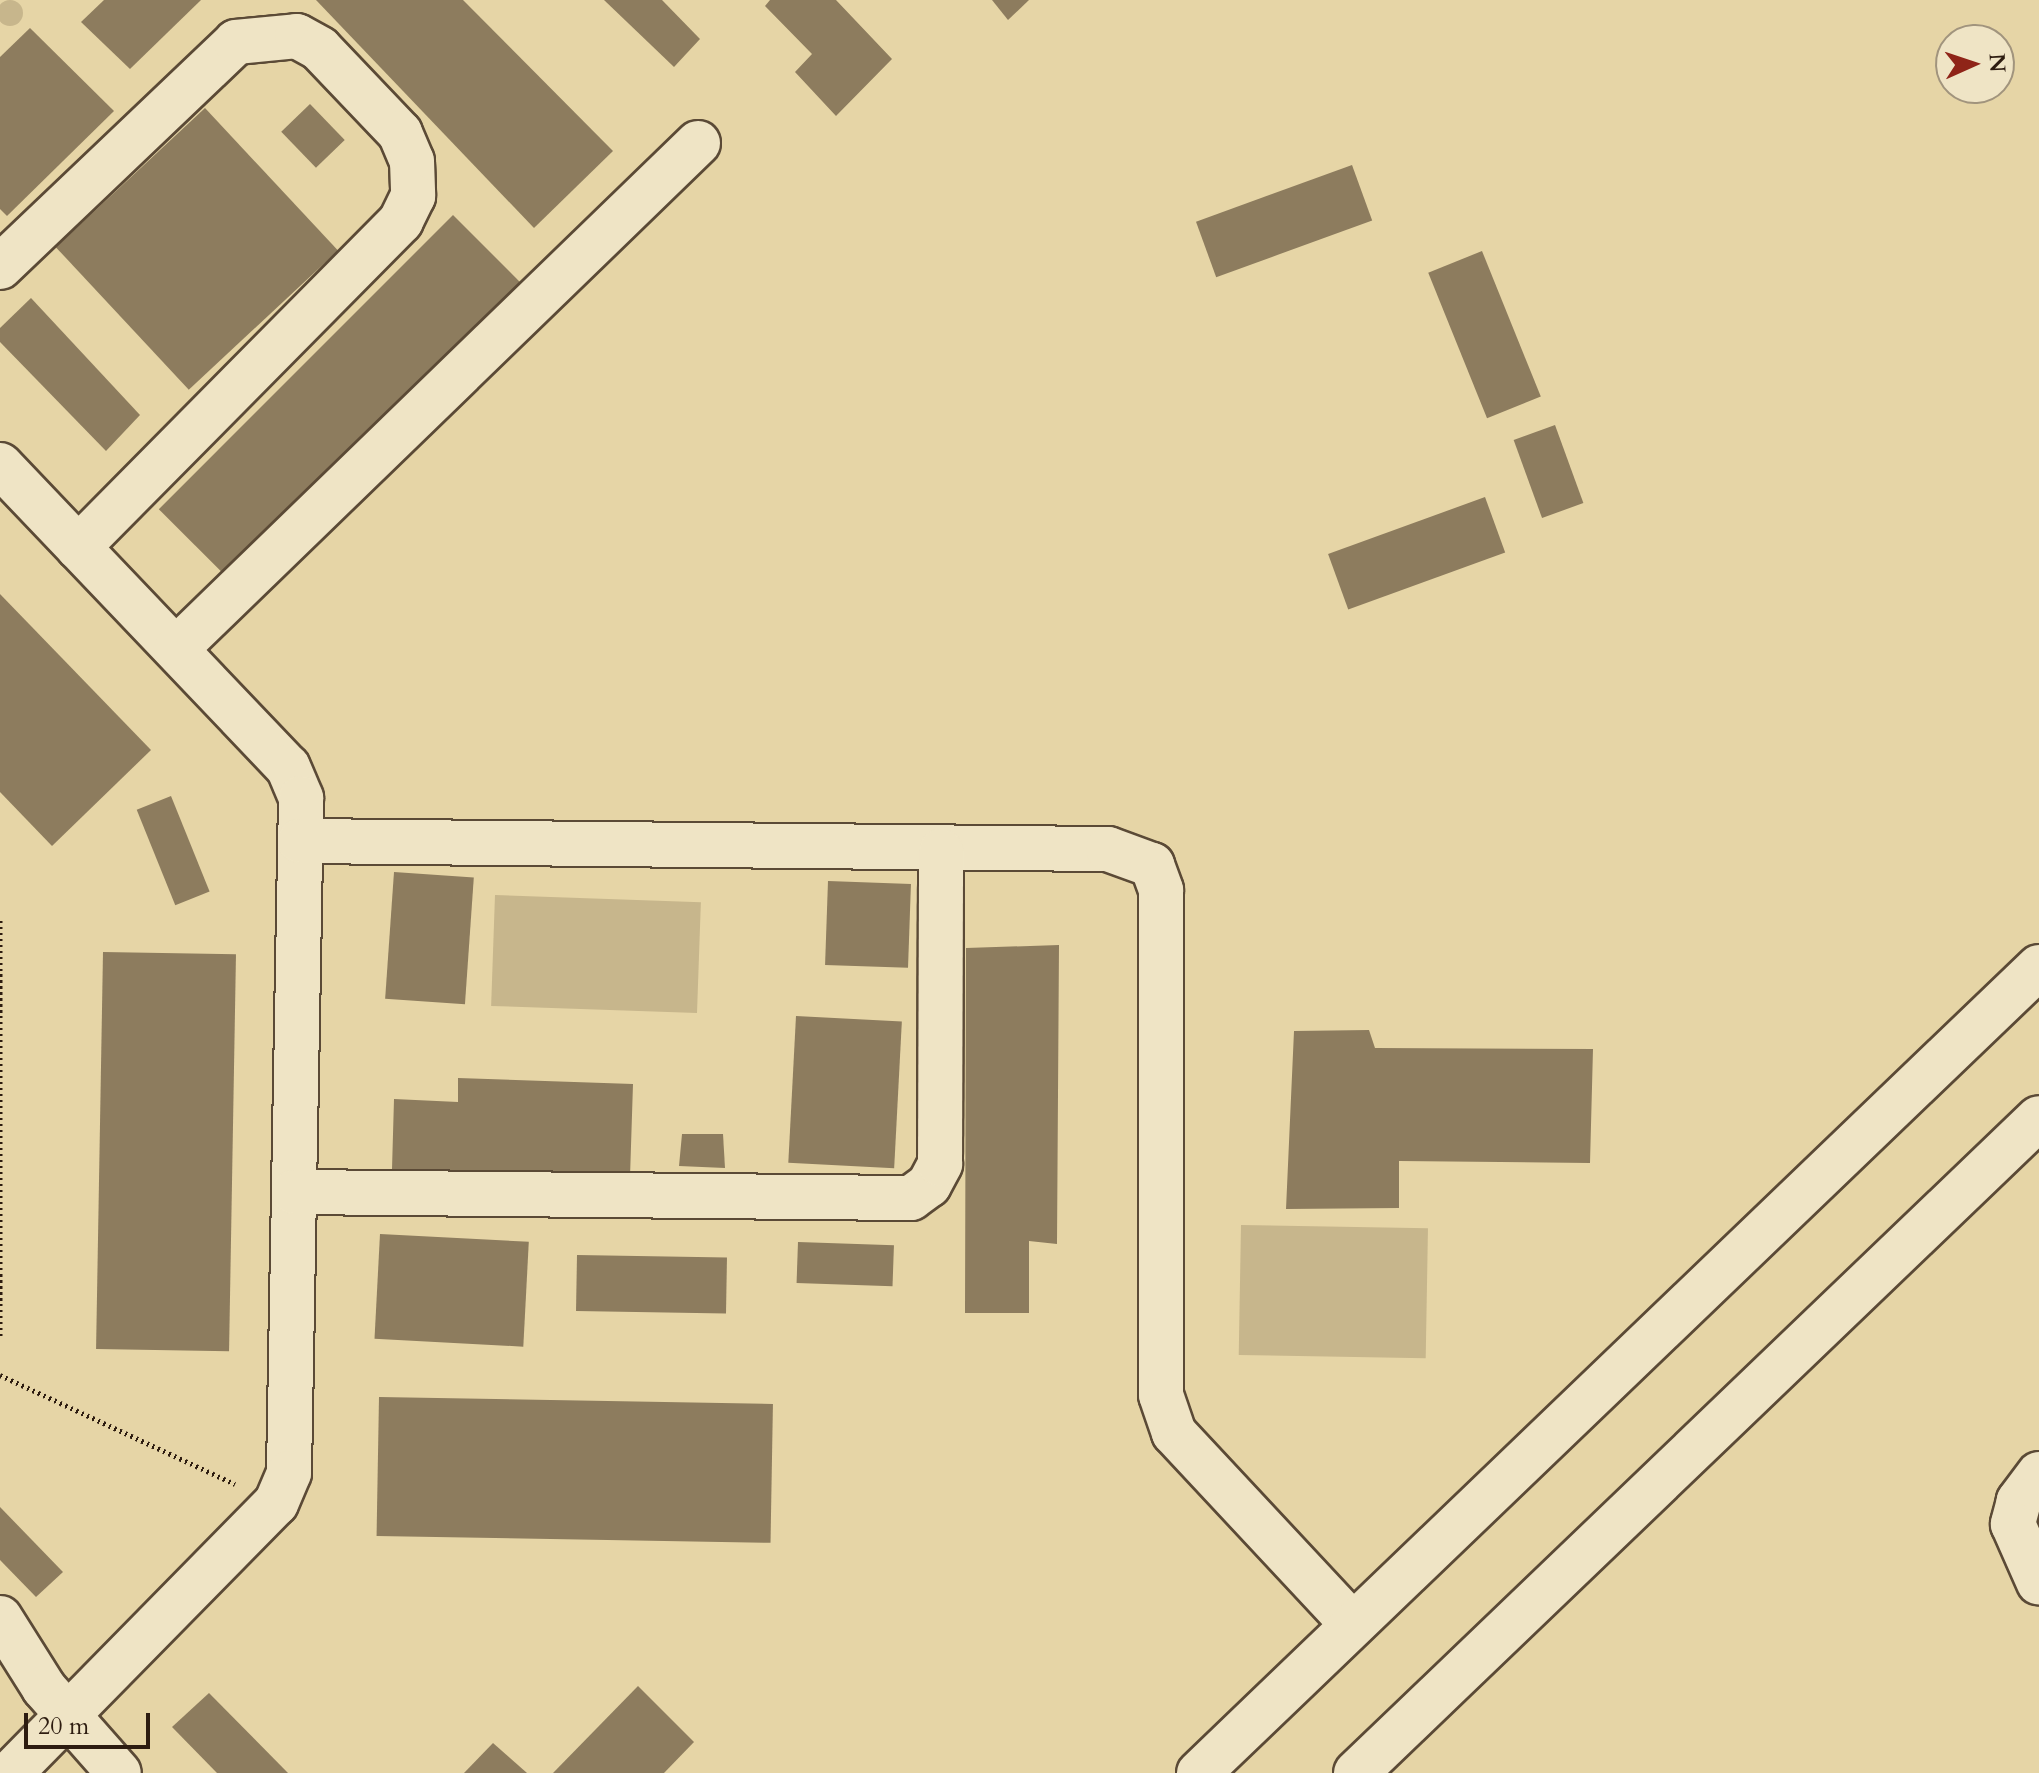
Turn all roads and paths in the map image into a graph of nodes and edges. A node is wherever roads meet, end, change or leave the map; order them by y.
1 (698, 143) dead end
2 (0, 267) edge
3 (0, 465) edge
4 (78, 547) junction
5 (176, 649) junction
6 (300, 841) junction
7 (941, 851) junction
8 (0, 920) edge
9 (2039, 967) edge
10 (2039, 1118) edge
11 (294, 1192) junction
12 (0, 1337) edge
13 (0, 1375) edge
14 (2039, 1474) edge
15 (276, 1503) junction
16 (2039, 1583) edge
17 (0, 1618) edge
18 (1353, 1625) junction
19 (69, 1717) junction
20 (0, 1764) edge
21 (11, 1773) edge
22 (119, 1773) edge
23 (1199, 1773) edge
24 (1356, 1773) edge

1 - 5 street
2 - 4 street
3 - 4 street
4 - 5 street
5 - 6 street
6 - 7 street
6 - 11 street
7 - 11 street
7 - 18 street
8 - 12 path
9 - 18 street
10 - 24 street
11 - 15 street
13 - 15 path
14 - 16 street
15 - 19 street
17 - 19 street
18 - 23 street
19 - 21 street
19 - 22 street
20 - 21 street

